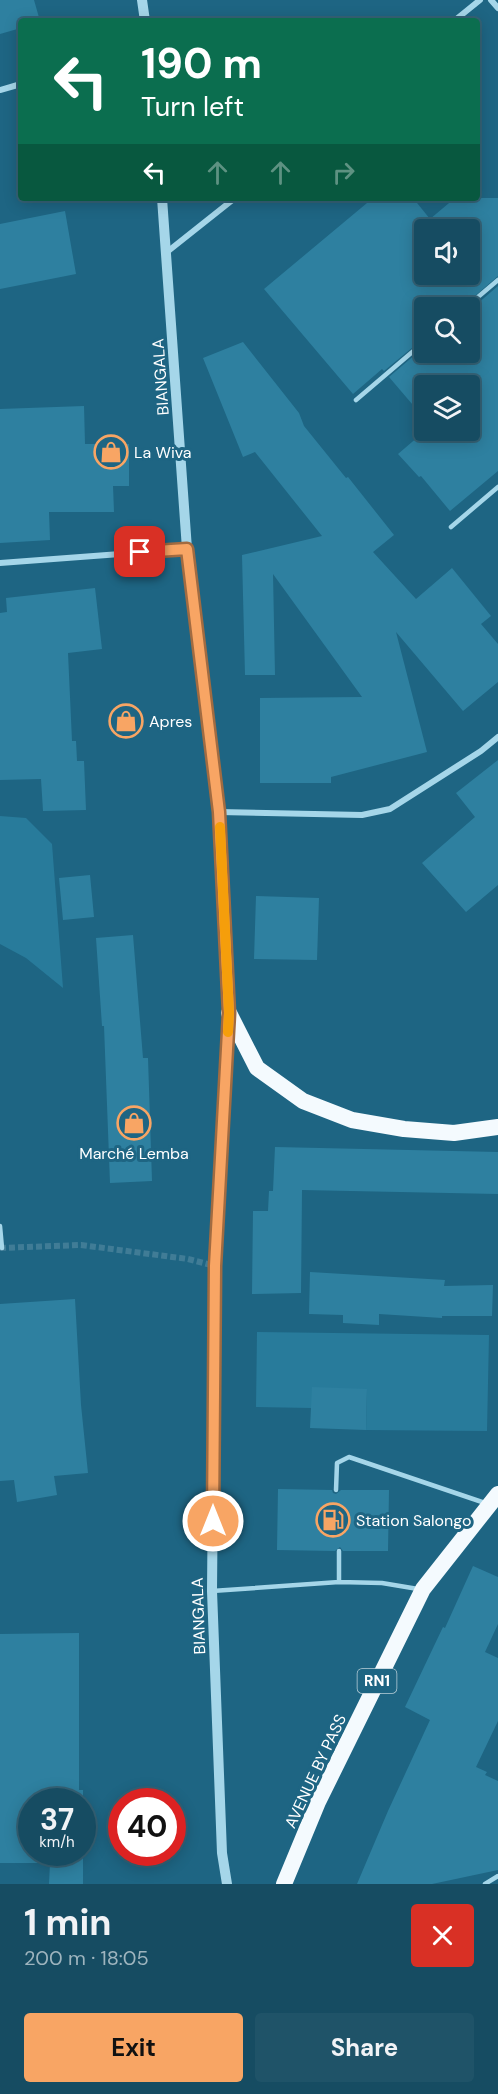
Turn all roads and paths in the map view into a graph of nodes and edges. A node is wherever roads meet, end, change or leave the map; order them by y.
1 (142, 0) edge
2 (480, 0) edge
3 (491, 0) edge
4 (498, 8) edge
5 (145, 18) edge
6 (458, 18) edge
7 (18, 85) edge
8 (0, 90) edge
9 (162, 201) edge
10 (231, 201) edge
11 (167, 252) junction
12 (498, 280) edge
13 (478, 297) edge
14 (414, 351) edge
15 (356, 400) dead end
16 (498, 487) edge
17 (451, 527) dead end
18 (187, 549) junction
19 (0, 563) edge
20 (498, 737) edge
21 (219, 812) junction
22 (229, 1013) junction
23 (498, 1127) edge
24 (0, 1226) edge
25 (2, 1248) dead end
26 (336, 1490) dead end
27 (494, 1499) edge
28 (339, 1551) dead end
29 (339, 1582) junction
30 (423, 1589) junction
31 (212, 1591) junction
32 (498, 1876) edge
33 (227, 1884) edge
34 (284, 1884) edge
35 (485, 1884) edge

1 - 5 street
2 - 6 street
3 - 4 street
7 - 8 street
9 - 11 street, BIANGALA
10 - 11 street
11 - 18 street, BIANGALA
12 - 13 lane
14 - 15 lane
16 - 17 lane
18 - 19 street
18 - 21 street, BIANGALA
20 - 21 street
21 - 22 street, BIANGALA
22 - 23 highway
22 - 31 street, BIANGALA
24 - 25 lane
26 - 27 lane
27 - 30 highway, AVENUE BY PASS / RN1
28 - 29 lane
29 - 30 lane
29 - 31 lane
30 - 34 highway, AVENUE BY PASS / RN1
31 - 33 street, BIANGALA
32 - 35 lane

